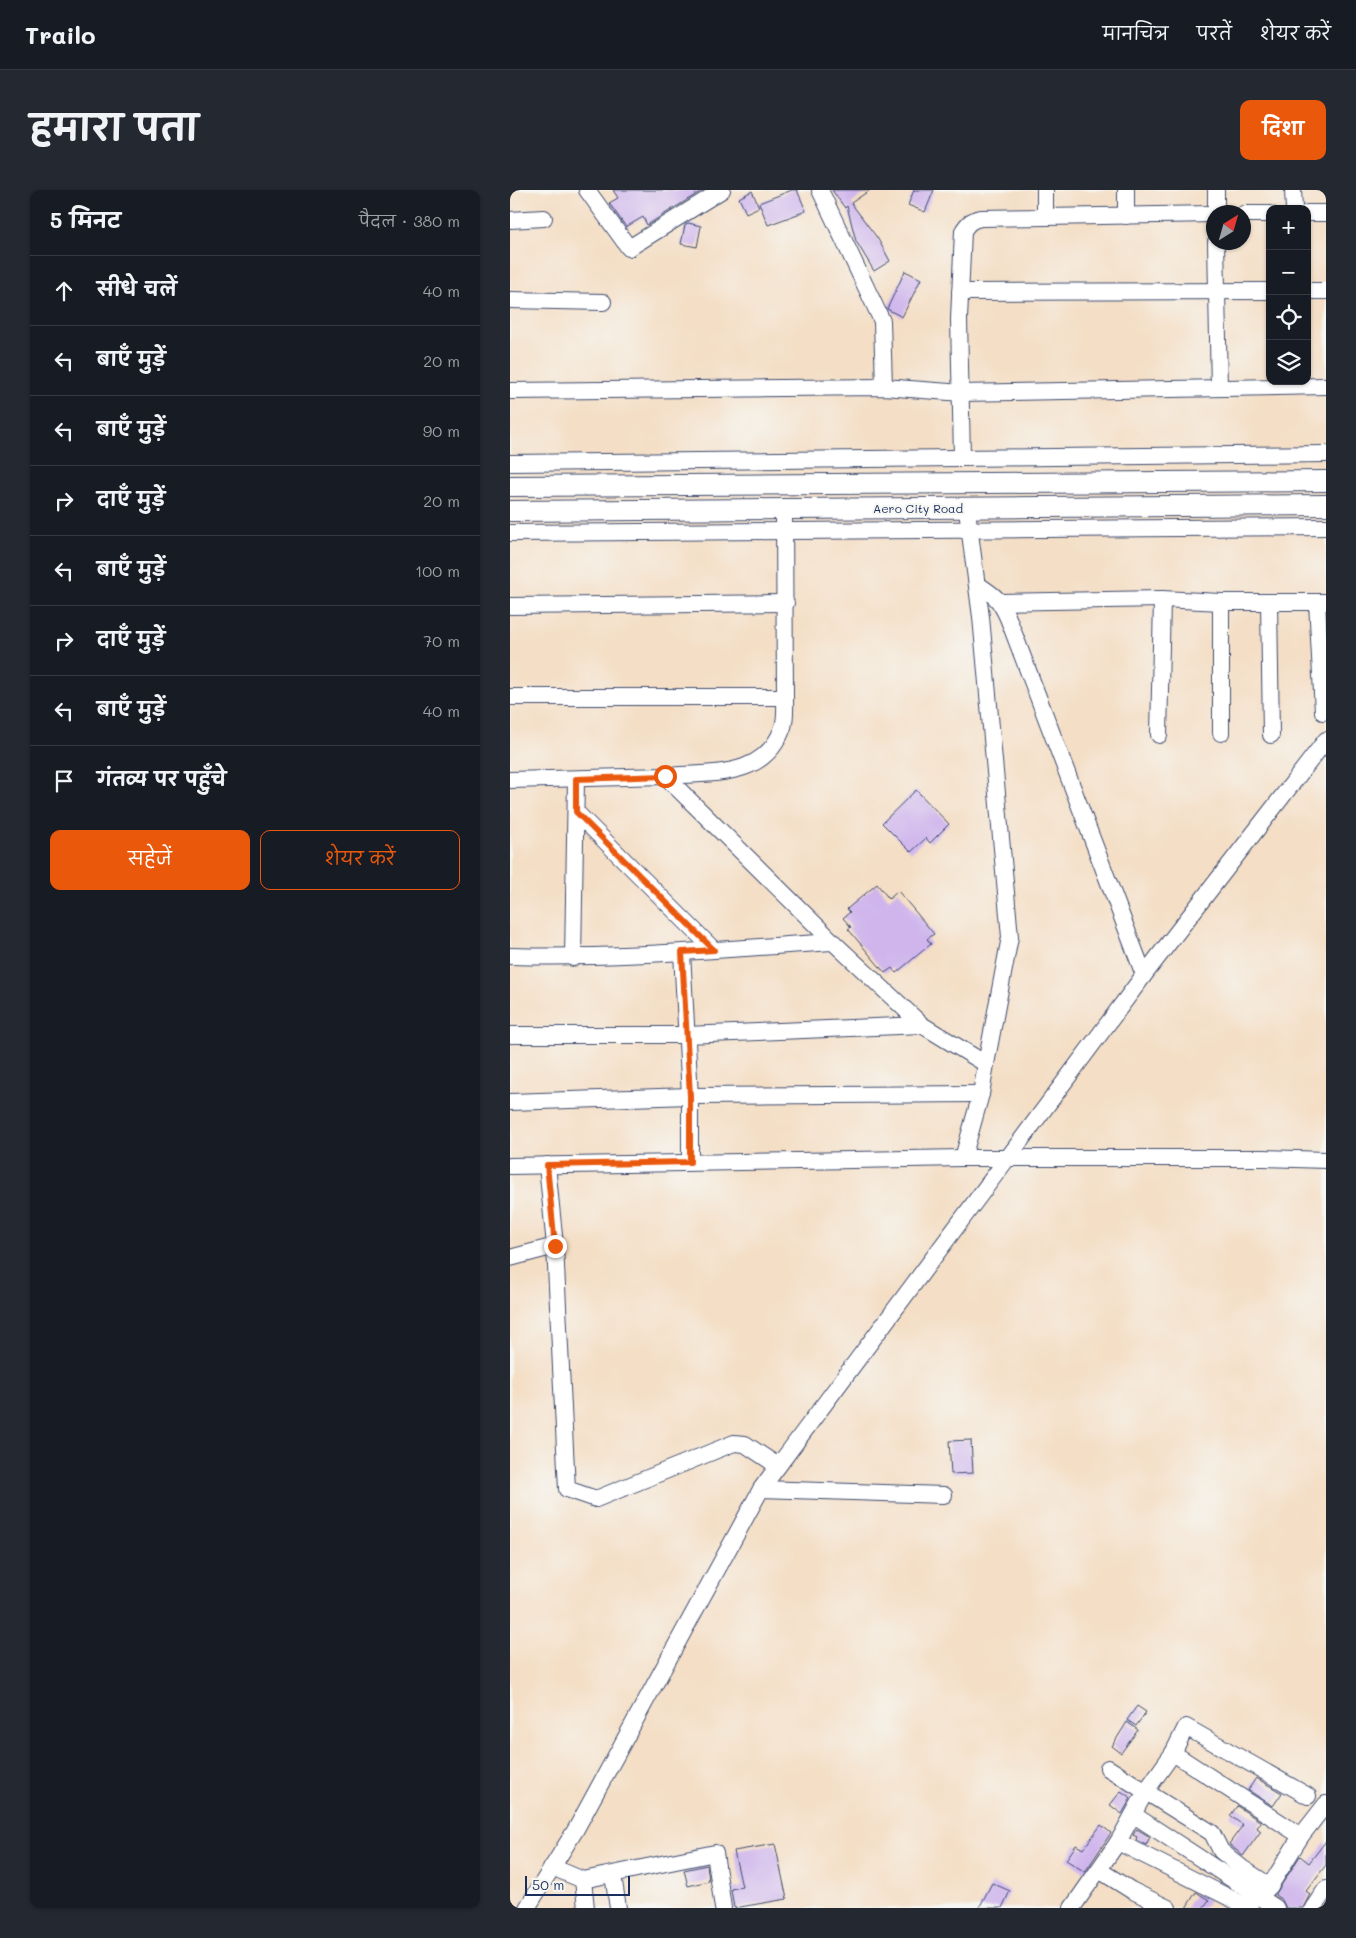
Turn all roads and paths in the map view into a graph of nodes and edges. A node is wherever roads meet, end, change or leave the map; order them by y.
1 (587, 190) edge
2 (722, 190) edge
3 (820, 190) edge
4 (1045, 190) edge
5 (1126, 190) edge
6 (1216, 190) edge
7 (1293, 190) edge
8 (1215, 205) edge
9 (1294, 205) edge
10 (1206, 213) edge
11 (1326, 213) edge
12 (1251, 214) edge
13 (1266, 214) edge
14 (1311, 214) edge
15 (1126, 216) junction
16 (1045, 217) junction
17 (544, 218) dead end
18 (510, 220) edge
19 (1216, 250) edge
20 (1326, 290) edge
21 (1266, 291) edge
22 (1311, 291) edge
23 (960, 292) junction
24 (1216, 292) junction
25 (510, 300) edge
26 (602, 302) dead end
27 (1326, 386) edge
28 (884, 387) junction
29 (1219, 388) junction
30 (510, 391) edge
31 (962, 393) junction
32 (1326, 454) edge
33 (962, 458) junction
34 (510, 462) edge
35 (1326, 481) edge
36 (510, 486) edge
37 (1326, 505) edge
38 (967, 508) junction
39 (510, 511) edge
40 (784, 520) junction
41 (1326, 527) edge
42 (970, 529) junction
43 (510, 532) edge
44 (977, 584) junction
45 (1162, 599) junction
46 (1001, 602) junction
47 (1221, 602) junction
48 (1269, 602) junction
49 (1322, 602) edge
50 (786, 603) junction
51 (510, 606) edge
52 (510, 697) edge
53 (785, 697) junction
54 (1323, 712) dead end
55 (1221, 733) dead end
56 (1159, 735) dead end
57 (1271, 735) dead end
58 (1326, 740) edge
59 (665, 776) junction
60 (576, 779) junction
61 (510, 780) edge
62 (576, 812) junction
63 (833, 942) junction
64 (714, 950) junction
65 (682, 952) junction
66 (510, 956) edge
67 (573, 958) junction
68 (1144, 976) junction
69 (922, 1025) junction
70 (510, 1035) edge
71 (686, 1035) junction
72 (986, 1064) junction
73 (981, 1094) junction
74 (690, 1096) junction
75 (510, 1102) edge
76 (964, 1158) junction
77 (1008, 1158) junction
78 (1326, 1160) edge
79 (690, 1162) junction
80 (547, 1165) junction
81 (510, 1166) edge
82 (555, 1246) junction
83 (510, 1258) edge
84 (778, 1466) junction
85 (761, 1489) junction
86 (944, 1495) dead end
87 (1173, 1753) junction
88 (1108, 1768) dead end
89 (1146, 1791) junction
90 (1308, 1796) dead end
91 (1326, 1804) edge
92 (1134, 1815) junction
93 (1301, 1836) junction
94 (1118, 1842) junction
95 (552, 1867) junction
96 (1100, 1870) junction
97 (613, 1875) junction
98 (583, 1880) junction
99 (1326, 1889) edge
100 (1258, 1900) edge
101 (527, 1908) edge
102 (586, 1908) edge
103 (618, 1908) edge
104 (723, 1908) edge
105 (1072, 1908) edge
106 (1168, 1908) edge
107 (1276, 1908) edge
108 (1313, 1908) edge

1 - 2 street
3 - 28 street
4 - 16 street
5 - 15 street
6 - 8 street
7 - 9 street
10 - 15 street
11 - 14 street
12 - 13 street
15 - 16 street
16 - 23 street
17 - 18 street
19 - 24 street
20 - 22 street
21 - 24 street
23 - 24 street
23 - 31 street
24 - 29 street
25 - 26 street
27 - 29 street
28 - 30 street
28 - 31 street
29 - 31 street
31 - 33 street
32 - 33 street
33 - 34 street
35 - 36 street, Aero City Road
37 - 38 street, Aero City Road
38 - 40 street, Aero City Road
38 - 42 street
39 - 40 street, Aero City Road
40 - 42 street
40 - 43 street
40 - 50 street
41 - 42 street
42 - 44 street
44 - 46 street
44 - 72 street
45 - 46 street
45 - 47 street
45 - 56 street
46 - 68 street
47 - 48 street
47 - 55 street
48 - 49 street
48 - 57 street
49 - 54 street
50 - 51 street
50 - 53 street
52 - 53 street
53 - 59 street
58 - 68 street
59 - 60 street
59 - 63 street
60 - 61 street
60 - 62 street
62 - 64 street
62 - 67 street
63 - 64 street
63 - 69 street
64 - 65 street
65 - 67 street
65 - 71 street
66 - 67 street
68 - 77 street
69 - 71 street
69 - 72 street
70 - 71 street
71 - 74 street
72 - 73 street
73 - 74 street
73 - 76 street
74 - 75 street
74 - 79 street
76 - 77 street
76 - 79 street
77 - 78 street
77 - 84 street
79 - 80 street
80 - 81 street
80 - 82 street
82 - 83 street
82 - 84 street
84 - 85 street
85 - 86 street
85 - 95 street
87 - 89 street
87 - 90 street
87 - 93 street
88 - 89 street
89 - 92 street
89 - 100 street
91 - 93 street
92 - 94 street
92 - 100 street
93 - 100 street
94 - 96 street
94 - 100 street
95 - 98 street
95 - 101 street
96 - 105 street
96 - 106 street
97 - 98 street
97 - 103 street
97 - 104 street
98 - 102 street
99 - 108 street
100 - 107 street

